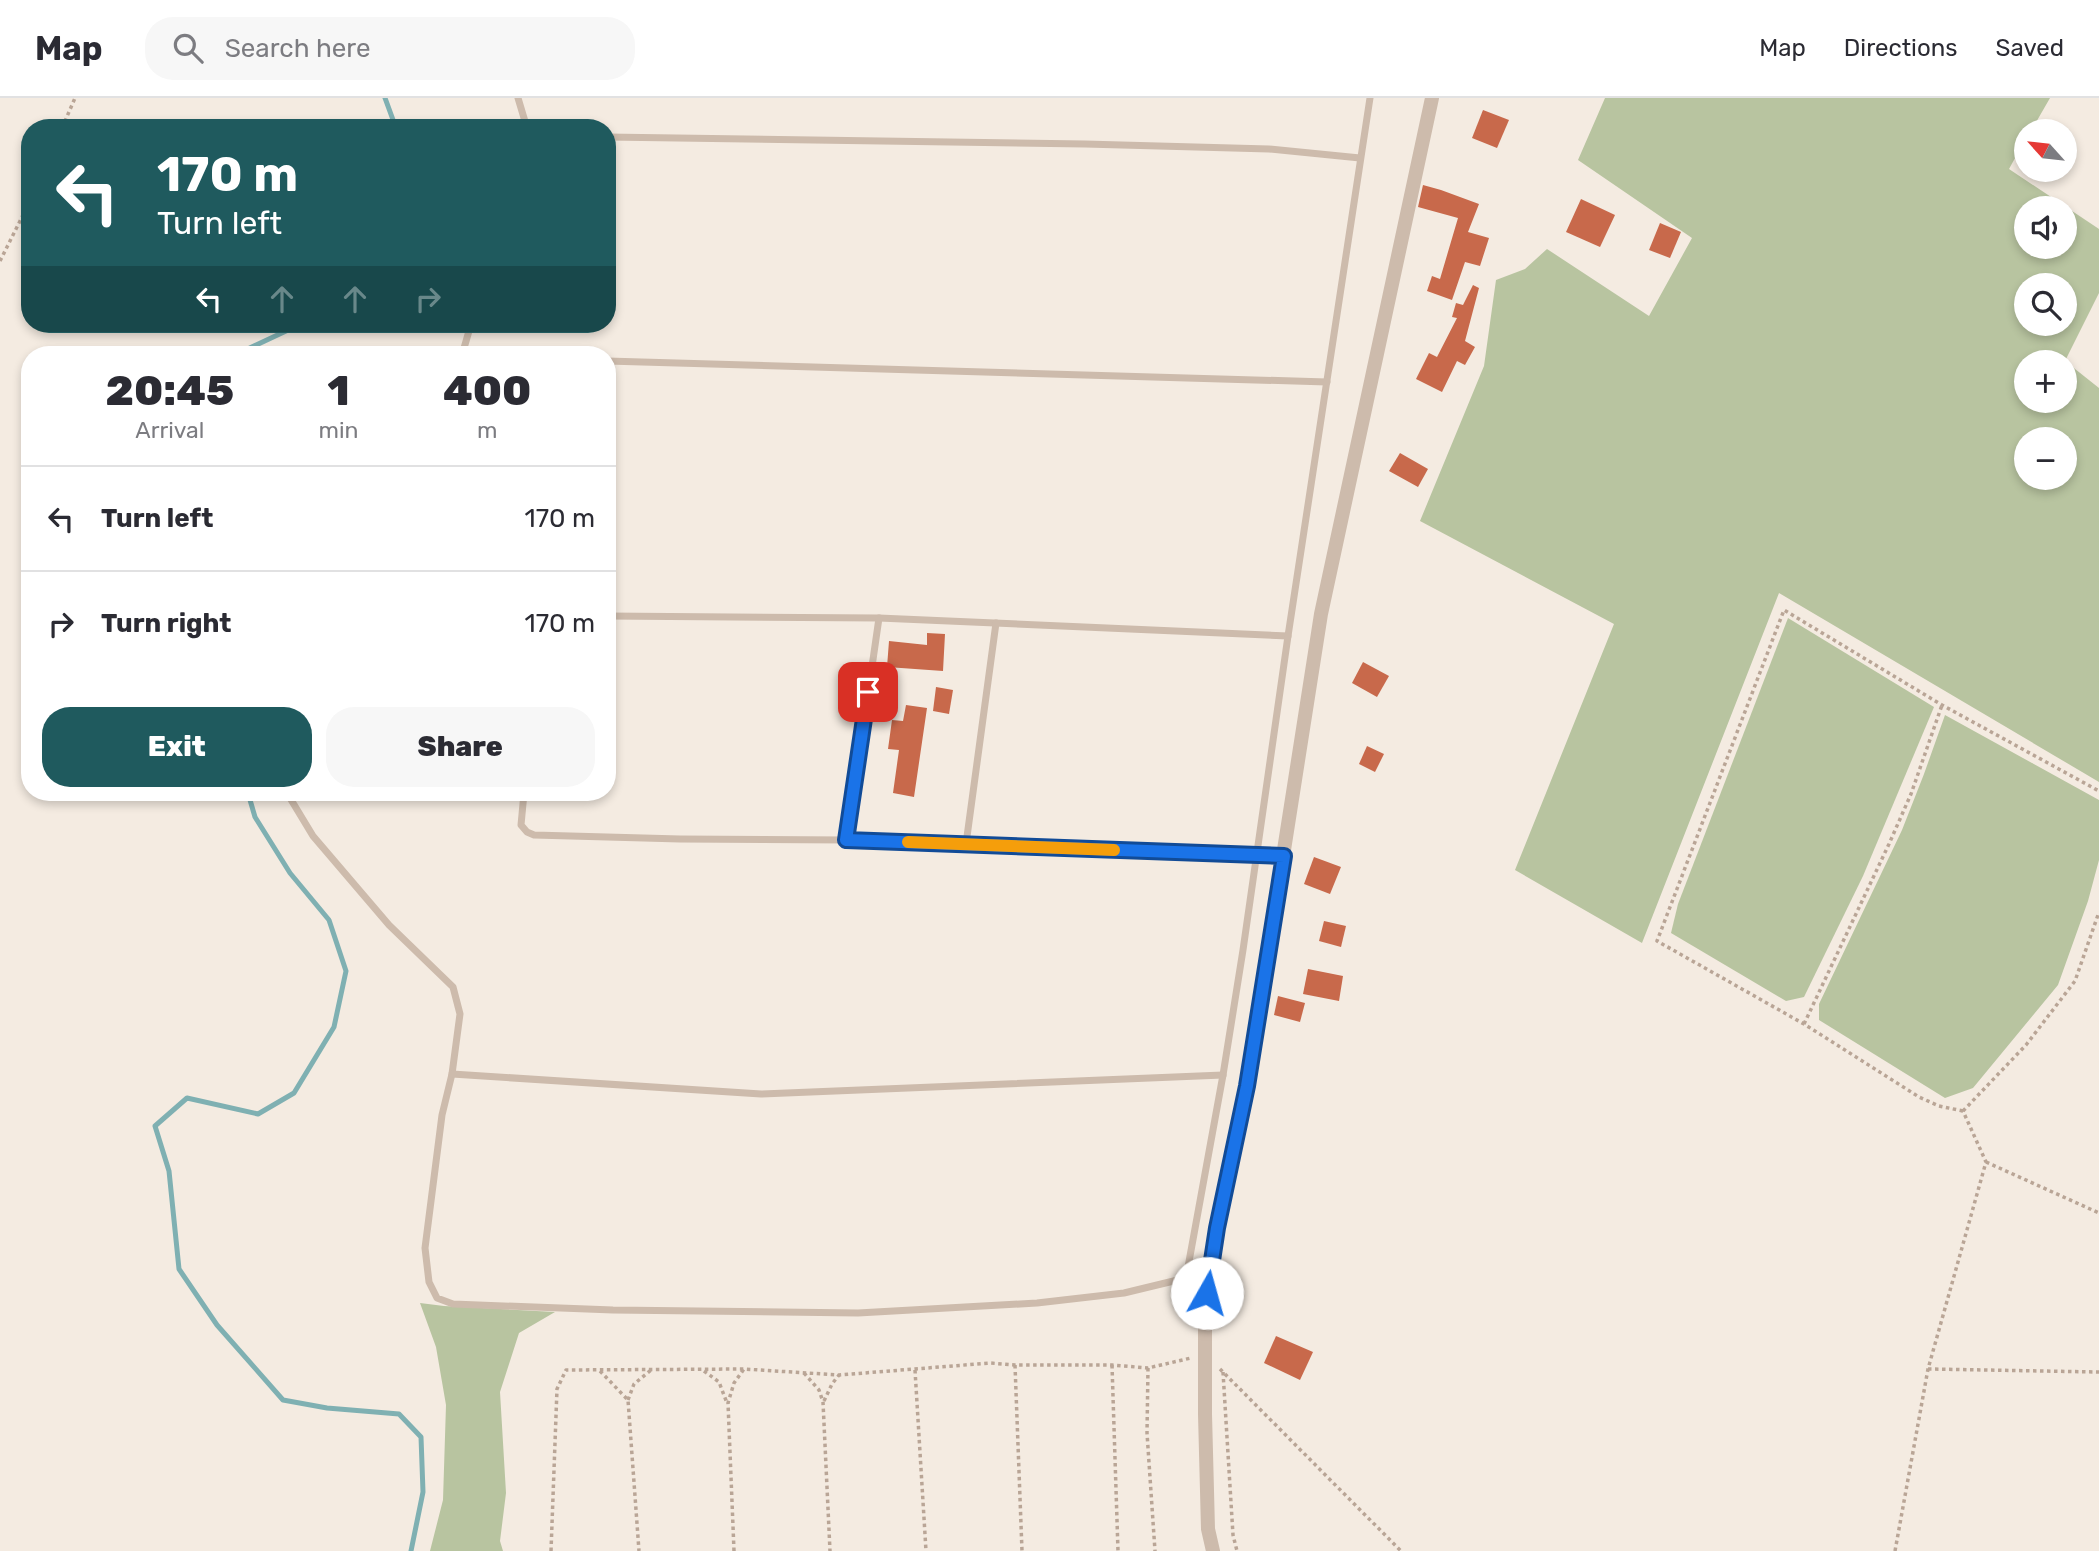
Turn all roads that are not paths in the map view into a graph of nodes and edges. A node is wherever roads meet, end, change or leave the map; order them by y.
1 (518, 98) edge
2 (1370, 98) edge
3 (1432, 98) edge
4 (524, 119) edge
5 (616, 137) edge
6 (1360, 158) junction
7 (616, 361) edge
8 (1327, 382) junction
9 (616, 616) edge
10 (879, 618) junction
11 (996, 623) junction
12 (1287, 636) junction
13 (292, 801) edge
14 (523, 801) edge
15 (846, 840) junction
16 (966, 844) junction
17 (1257, 855) junction
18 (1284, 856) junction
19 (452, 1074) junction
20 (1223, 1075) junction
21 (1186, 1278) junction
22 (1205, 1315) junction
23 (1213, 1551) edge

1 - 4 lane
2 - 6 lane
3 - 18 street
5 - 6 lane
6 - 8 lane
7 - 8 lane
8 - 12 lane
9 - 10 lane
10 - 11 lane
10 - 15 lane
11 - 12 lane
11 - 16 lane
12 - 17 lane
13 - 19 lane
14 - 15 lane
15 - 16 lane
16 - 17 lane
17 - 18 lane
17 - 20 lane
18 - 22 street
19 - 20 lane
19 - 21 lane
20 - 21 lane
21 - 22 lane
22 - 23 street

